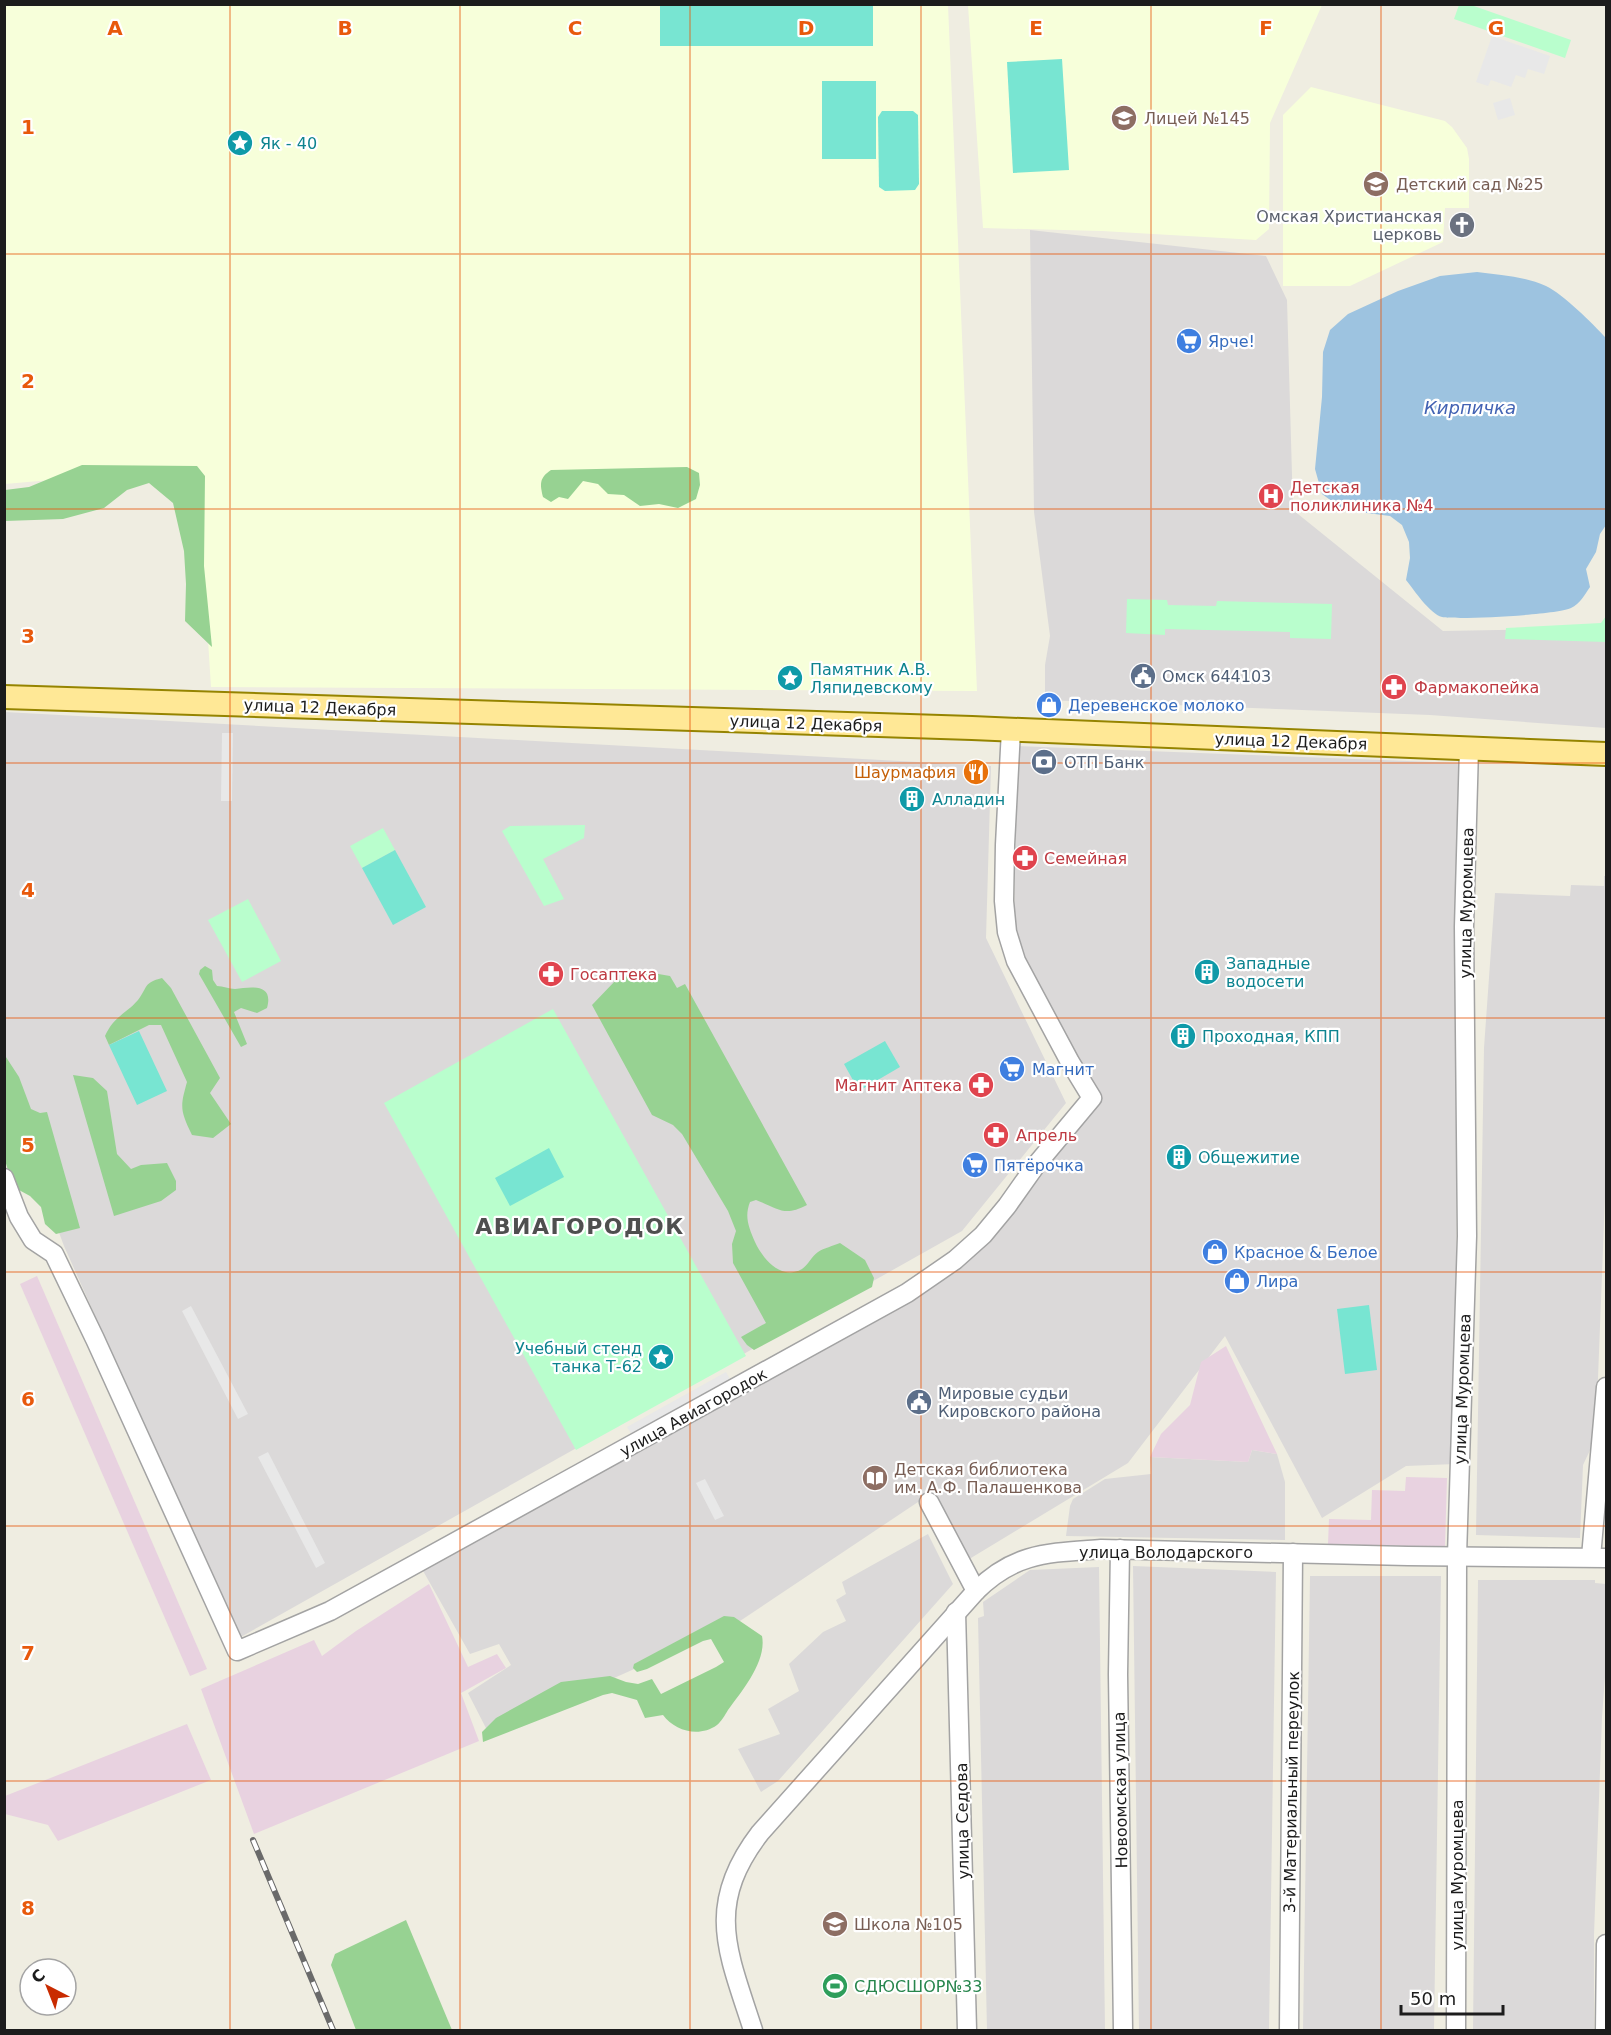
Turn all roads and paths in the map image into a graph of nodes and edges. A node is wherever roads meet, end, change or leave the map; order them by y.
1 (4, 697) edge
2 (1011, 730) junction
3 (1469, 748) junction
4 (1606, 754) edge
5 (4, 1178) edge
6 (1606, 1387) edge
7 (929, 1502) dead end
8 (1120, 1549) junction
9 (1293, 1553) junction
10 (1457, 1556) junction
11 (1599, 1557) edge
12 (976, 1591) junction
13 (956, 1612) junction
14 (1606, 1944) edge
15 (753, 2031) edge
16 (967, 2031) edge
17 (1123, 2031) edge
18 (1289, 2031) edge
19 (1456, 2031) edge
20 (1605, 2031) edge

1 - 2 main road, улица 12 Декабря
2 - 3 main road, улица 12 Декабря
2 - 5 street, улица Авиагородок
3 - 4 main road, улица 12 Декабря
3 - 10 street, улица Муромцева
6 - 11 street
7 - 12 street
8 - 9 street, улица Володарского
8 - 12 street, улица Володарского
8 - 17 street, Новоомская улица
9 - 10 street, улица Володарского
9 - 18 street, 3-й Материальный переулок
10 - 11 street, улица Володарского
10 - 19 street, улица Муромцева
12 - 13 street, улица Володарского
13 - 15 street, улица Володарского
13 - 16 street, улица Седова
14 - 20 street

